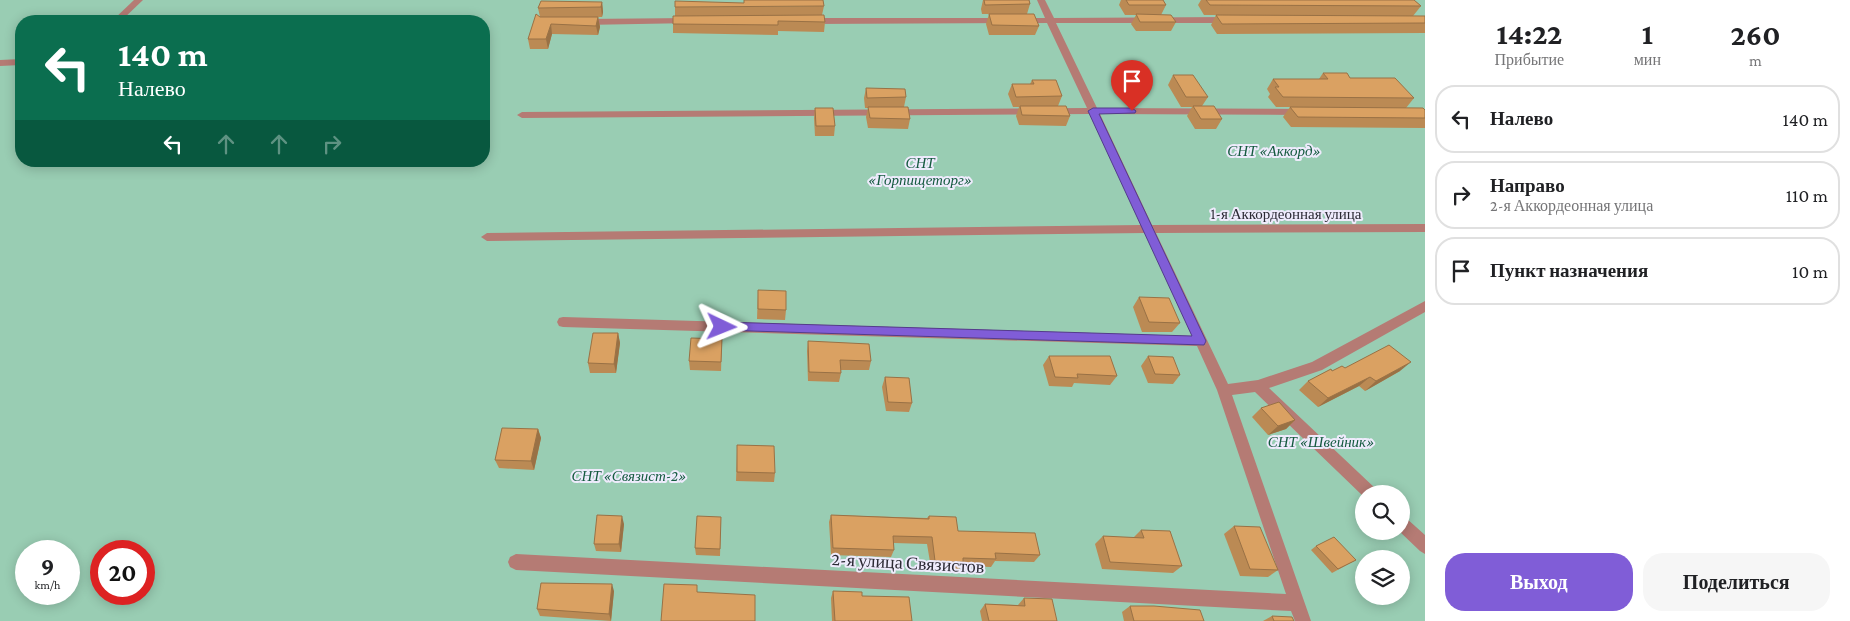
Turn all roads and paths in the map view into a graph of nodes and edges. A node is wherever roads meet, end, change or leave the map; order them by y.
1 (139, 0) edge
2 (1041, 0) edge
3 (123, 15) edge
4 (1050, 19) junction
5 (1238, 20) edge
6 (701, 21) edge
7 (801, 21) edge
8 (572, 22) edge
9 (15, 62) edge
10 (0, 63) edge
11 (1093, 111) junction
12 (1318, 112) edge
13 (522, 115) dead end
14 (1425, 228) edge
15 (1148, 229) junction
16 (487, 238) dead end
17 (1425, 306) edge
18 (563, 322) dead end
19 (1200, 341) junction
20 (1258, 386) junction
21 (1224, 390) junction
22 (1362, 485) edge
23 (1410, 532) edge
24 (1425, 546) edge
25 (516, 562) dead end
26 (1298, 603) junction
27 (1303, 621) edge

1 - 3 street
2 - 4 street
4 - 5 street
4 - 7 street
4 - 11 street
6 - 8 street
9 - 10 street
11 - 12 street
11 - 13 street
11 - 15 street
14 - 15 street, 1-я Аккордеонная улица
15 - 16 street, 1-я Аккордеонная улица
15 - 19 street
17 - 20 street
18 - 19 street
19 - 21 street
20 - 21 street
20 - 22 street
21 - 26 street
23 - 24 street
25 - 26 street, 2-я улица Связистов
26 - 27 street

